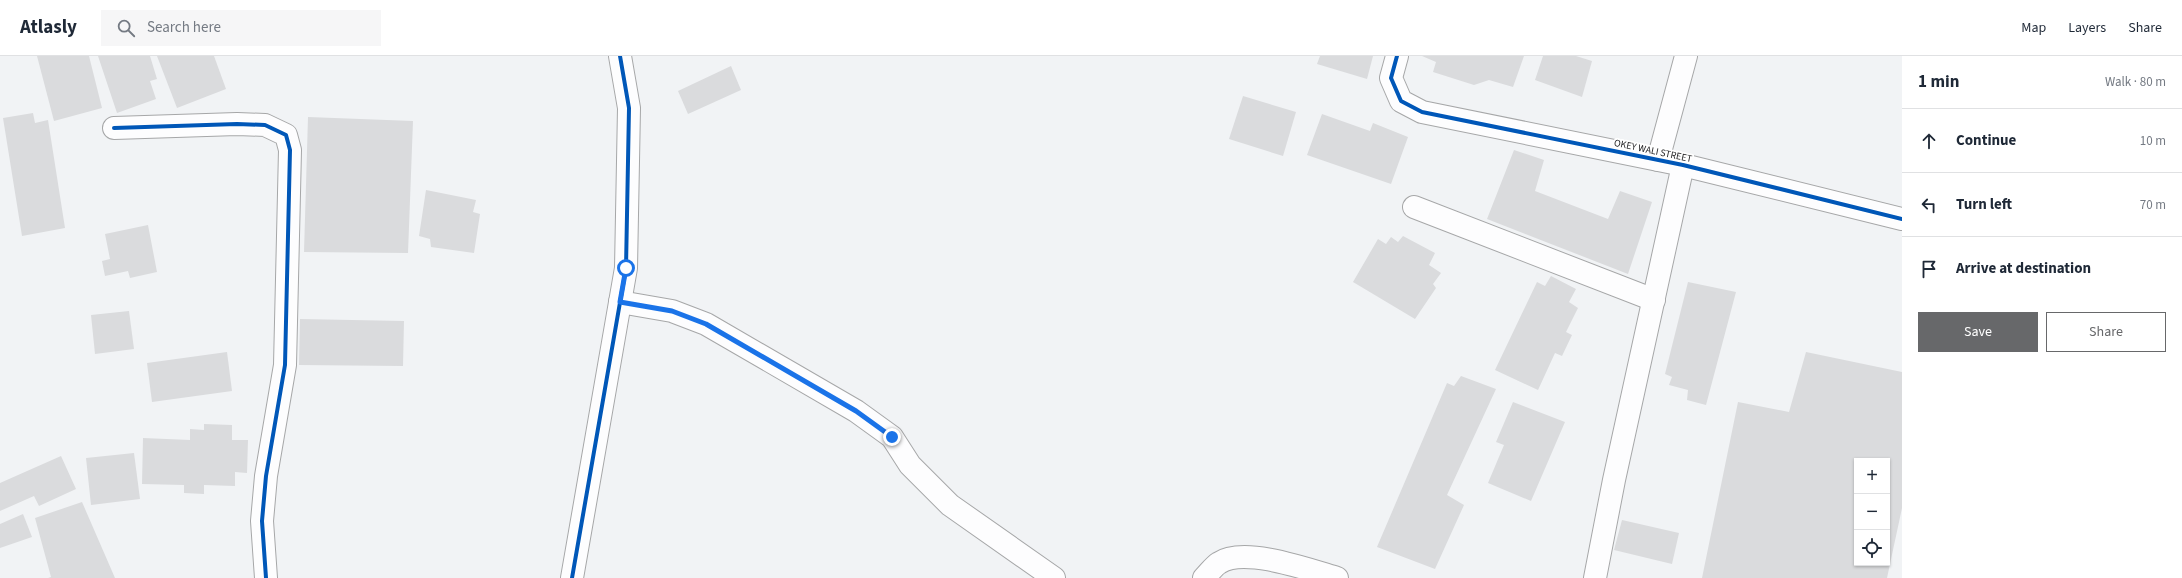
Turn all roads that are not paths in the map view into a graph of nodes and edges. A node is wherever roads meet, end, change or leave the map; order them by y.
1 (620, 56) edge
2 (1397, 56) edge
3 (1686, 56) edge
4 (114, 128) dead end
5 (1658, 160) junction
6 (1683, 165) junction
7 (1414, 207) dead end
8 (1902, 219) edge
9 (1654, 300) junction
10 (620, 302) junction
11 (266, 578) edge
12 (572, 578) edge
13 (1054, 578) edge
14 (1204, 578) edge
15 (1337, 578) edge
16 (1595, 578) edge

1 - 10 street
2 - 5 street, OKEY WALI STREET
3 - 5 street
4 - 11 street
5 - 6 street, OKEY WALI STREET
6 - 8 street, OKEY WALI STREET
6 - 9 street
7 - 9 street
9 - 16 street
10 - 12 street
10 - 13 street
14 - 15 street

